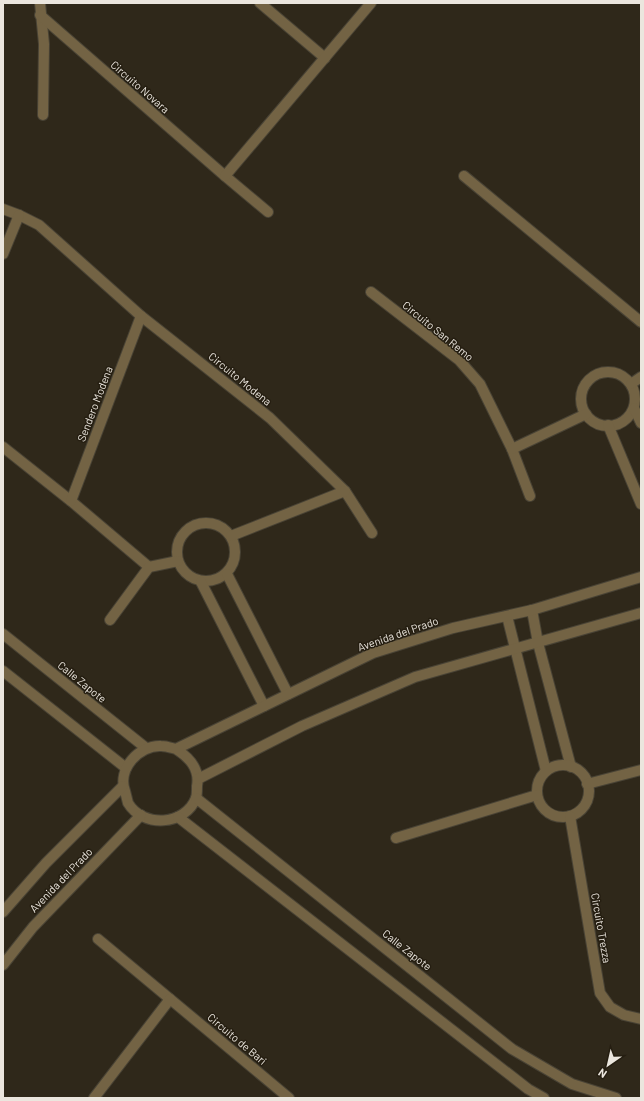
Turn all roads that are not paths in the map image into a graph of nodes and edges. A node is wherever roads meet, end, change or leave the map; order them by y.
1 (40, 3) edge
2 (260, 3) edge
3 (371, 3) edge
4 (40, 15) junction
5 (325, 58) junction
6 (43, 114) dead end
7 (225, 176) junction
8 (464, 176) dead end
9 (3, 209) edge
10 (268, 212) dead end
11 (19, 215) junction
12 (3, 254) edge
13 (371, 292) dead end
14 (141, 316) junction
15 (641, 322) edge
16 (641, 377) edge
17 (631, 384) junction
18 (634, 408) junction
19 (586, 414) junction
20 (641, 424) edge
21 (608, 426) junction
22 (3, 447) edge
23 (512, 449) junction
24 (345, 491) junction
25 (530, 496) dead end
26 (71, 501) junction
27 (641, 504) edge
28 (372, 534) dead end
29 (231, 536) junction
30 (178, 561) junction
31 (149, 567) junction
32 (227, 574) junction
33 (641, 576) edge
34 (201, 582) junction
35 (532, 610) junction
36 (641, 613) edge
37 (507, 616) junction
38 (110, 620) dead end
39 (3, 634) edge
40 (538, 643) junction
41 (515, 649) junction
42 (3, 671) edge
43 (288, 694) junction
44 (264, 706) junction
45 (146, 748) junction
46 (176, 749) junction
47 (571, 767) junction
48 (126, 768) junction
49 (641, 770) edge
50 (546, 771) junction
51 (198, 779) junction
52 (587, 784) junction
53 (123, 786) junction
54 (537, 795) junction
55 (196, 798) junction
56 (141, 816) junction
57 (570, 816) junction
58 (178, 817) junction
59 (396, 838) dead end
60 (3, 912) edge
61 (98, 939) dead end
62 (3, 965) edge
63 (170, 999) junction
64 (641, 1019) edge
65 (94, 1098) edge
66 (289, 1098) edge
67 (544, 1098) edge
68 (616, 1098) edge

1 - 4 street
2 - 5 street
3 - 5 street
4 - 6 street
4 - 7 street, Circuito Novara
5 - 7 street
7 - 10 street, Circuito Novara
8 - 15 street
9 - 11 street, Circuito Modena
11 - 12 street
11 - 14 street, Circuito Modena
13 - 23 street, Circuito San Remo
14 - 24 street, Circuito Modena
14 - 26 street, Sendero Modena
16 - 17 street
17 - 18 street
17 - 19 street
18 - 20 street
18 - 21 street
19 - 21 street
19 - 23 street
21 - 27 street
22 - 26 street
23 - 25 street, Circuito San Remo
24 - 28 street, Circuito Modena
24 - 29 street
26 - 31 street
29 - 30 street
29 - 32 street
30 - 31 street
30 - 34 street
31 - 38 street
32 - 34 street
32 - 43 street
33 - 35 street, Avenida del Prado
34 - 44 street
35 - 37 street, Avenida del Prado
35 - 40 street
36 - 40 street
37 - 41 street
37 - 43 street, Avenida del Prado
39 - 45 street, Calle Zapote
40 - 41 street
40 - 47 street
41 - 50 street
41 - 51 street
42 - 48 street
43 - 44 street, Avenida del Prado
44 - 46 street, Avenida del Prado
45 - 46 street
45 - 48 street
46 - 51 street
47 - 50 street
47 - 52 street
48 - 53 street
49 - 52 street
50 - 54 street
51 - 55 street
52 - 57 street
53 - 56 street
53 - 60 street, Avenida del Prado
54 - 57 street
54 - 59 street
55 - 58 street
55 - 68 street, Calle Zapote
56 - 58 street
56 - 62 street, Avenida del Prado
57 - 64 street, Circuito Trezza
58 - 67 street
61 - 63 street, Circuito de Bari
63 - 65 street
63 - 66 street, Circuito de Bari

